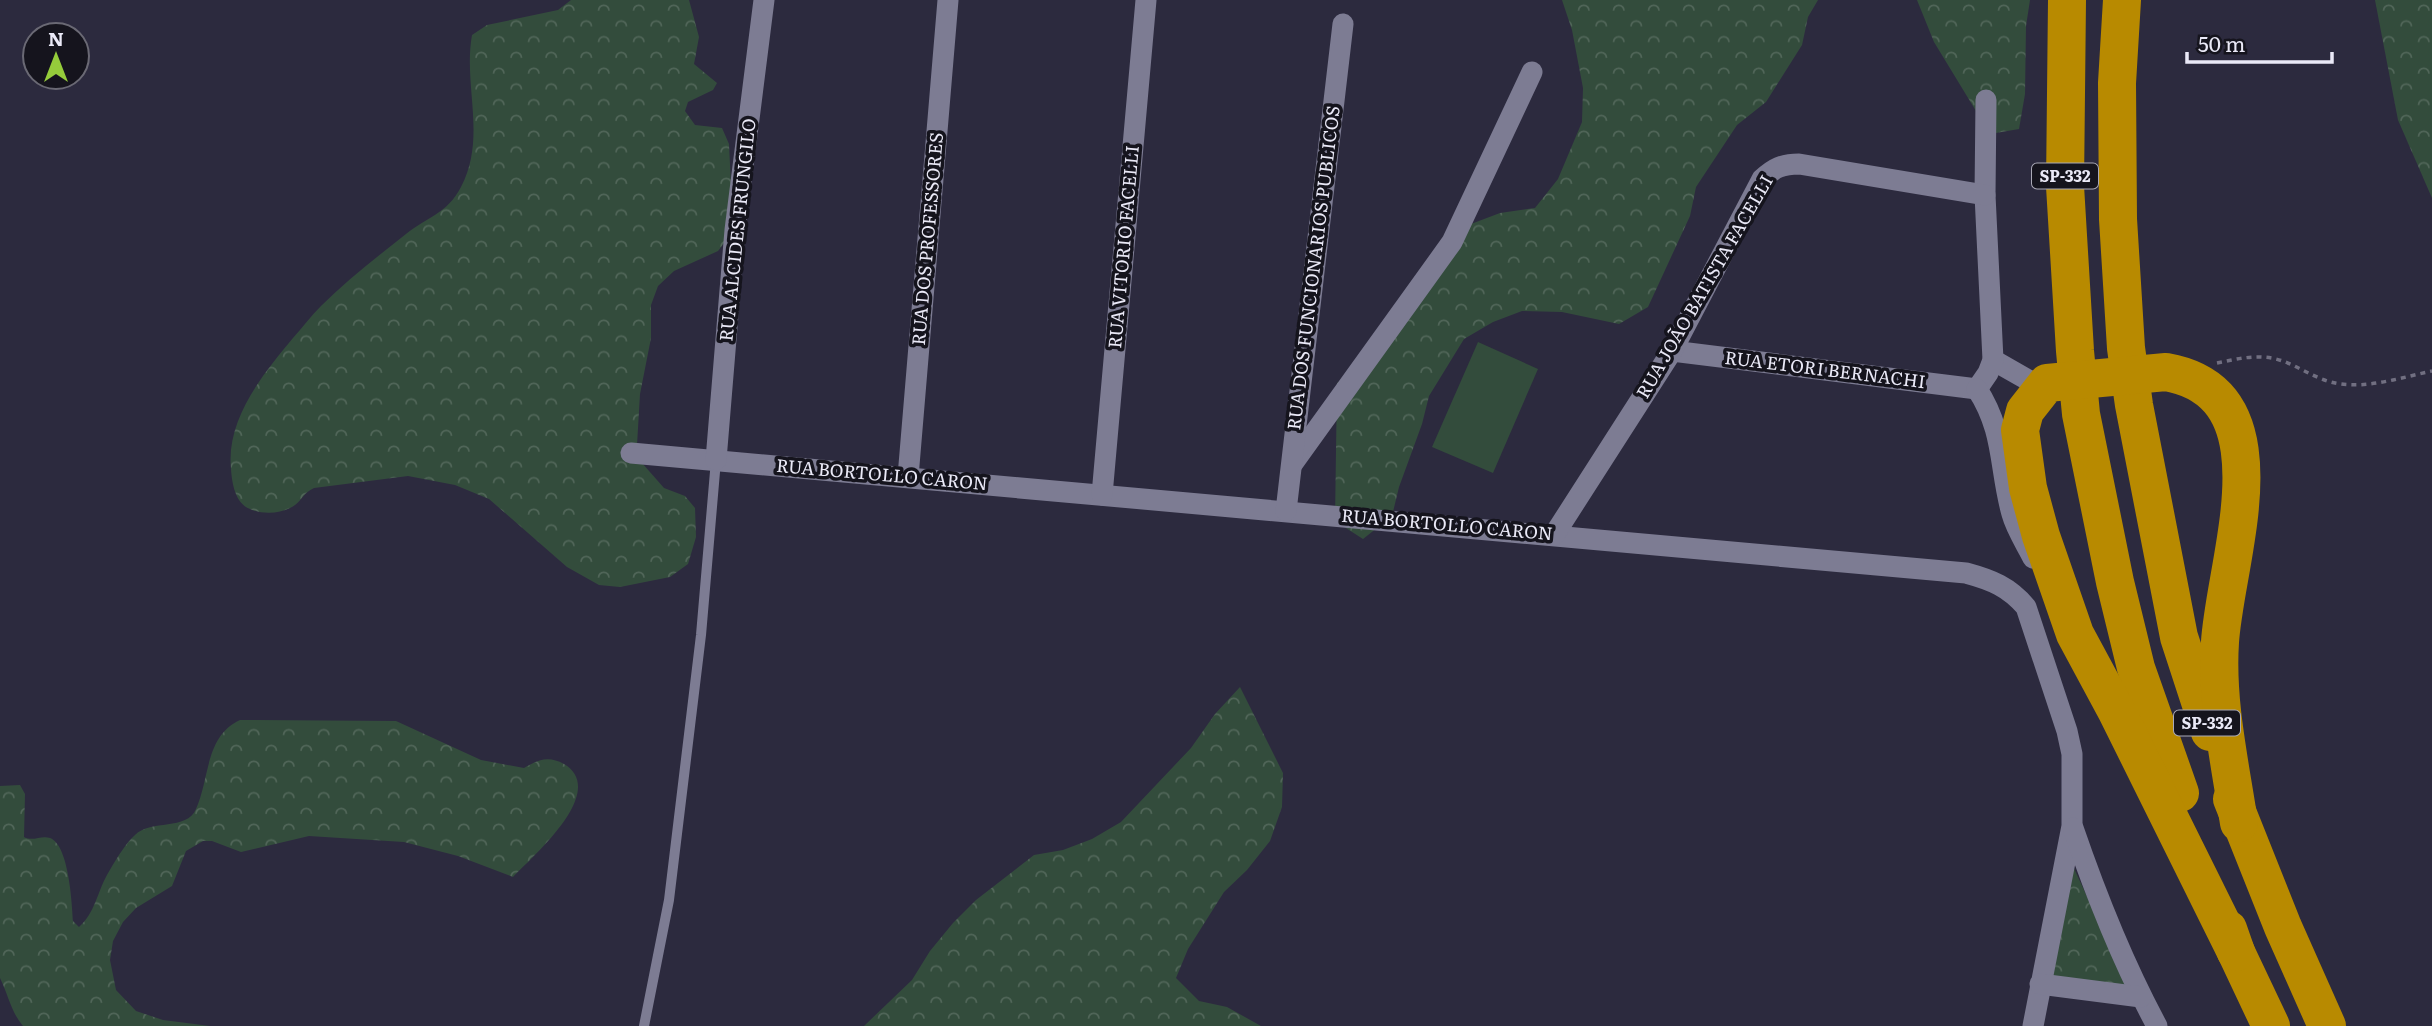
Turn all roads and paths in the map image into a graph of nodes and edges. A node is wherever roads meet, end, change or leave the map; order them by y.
1 (764, 0) edge
2 (948, 0) edge
3 (1146, 0) edge
4 (2067, 0) edge
5 (2122, 0) edge
6 (1343, 24) dead end
7 (1532, 72) dead end
8 (1986, 100) dead end
9 (1985, 195) junction
10 (1672, 351) junction
11 (1993, 360) junction
12 (2432, 371) edge
13 (2184, 375) junction
14 (2048, 383) junction
15 (1977, 390) junction
16 (631, 453) dead end
17 (716, 460) junction
18 (1291, 466) junction
19 (908, 477) junction
20 (1102, 495) junction
21 (1286, 511) junction
22 (1554, 535) junction
23 (2076, 634) junction
24 (2239, 823) junction
25 (2073, 826) junction
26 (2236, 952) junction
27 (2040, 984) junction
28 (2141, 997) junction
29 (644, 1026) edge
30 (2033, 1026) edge
31 (2157, 1026) edge
32 (2271, 1026) edge
33 (2327, 1026) edge

1 - 17 street, RUA ALCIDES FRUNGILO
2 - 19 street, RUA DOS PROFESSORES
3 - 20 street, RUA VITORIO FACELLI
4 - 26 highway, SP-332
5 - 24 highway, SP-332
6 - 18 street, RUA DOS FUNCIONARIOS PUBLICOS
7 - 18 street
8 - 9 street
9 - 10 street, RUA JOÃO BATISTA FACELLI
9 - 11 street
10 - 15 street, RUA ETORI BERNACHI
10 - 22 street, RUA JOÃO BATISTA FACELLI
11 - 14 street
11 - 15 street
12 - 13 path
13 - 14 highway
13 - 24 highway
14 - 23 highway
15 - 23 street
16 - 17 street, RUA BORTOLLO CARON
17 - 19 street, RUA BORTOLLO CARON
17 - 29 lane
18 - 21 street, RUA DOS FUNCIONARIOS PUBLICOS
19 - 20 street, RUA BORTOLLO CARON
20 - 21 street, RUA BORTOLLO CARON
21 - 22 street, RUA BORTOLLO CARON
22 - 25 street, RUA BORTOLLO CARON
23 - 26 highway
24 - 33 highway, SP-332
25 - 27 street
25 - 28 street
26 - 32 highway, SP-332
27 - 28 street
27 - 30 street
28 - 31 street

